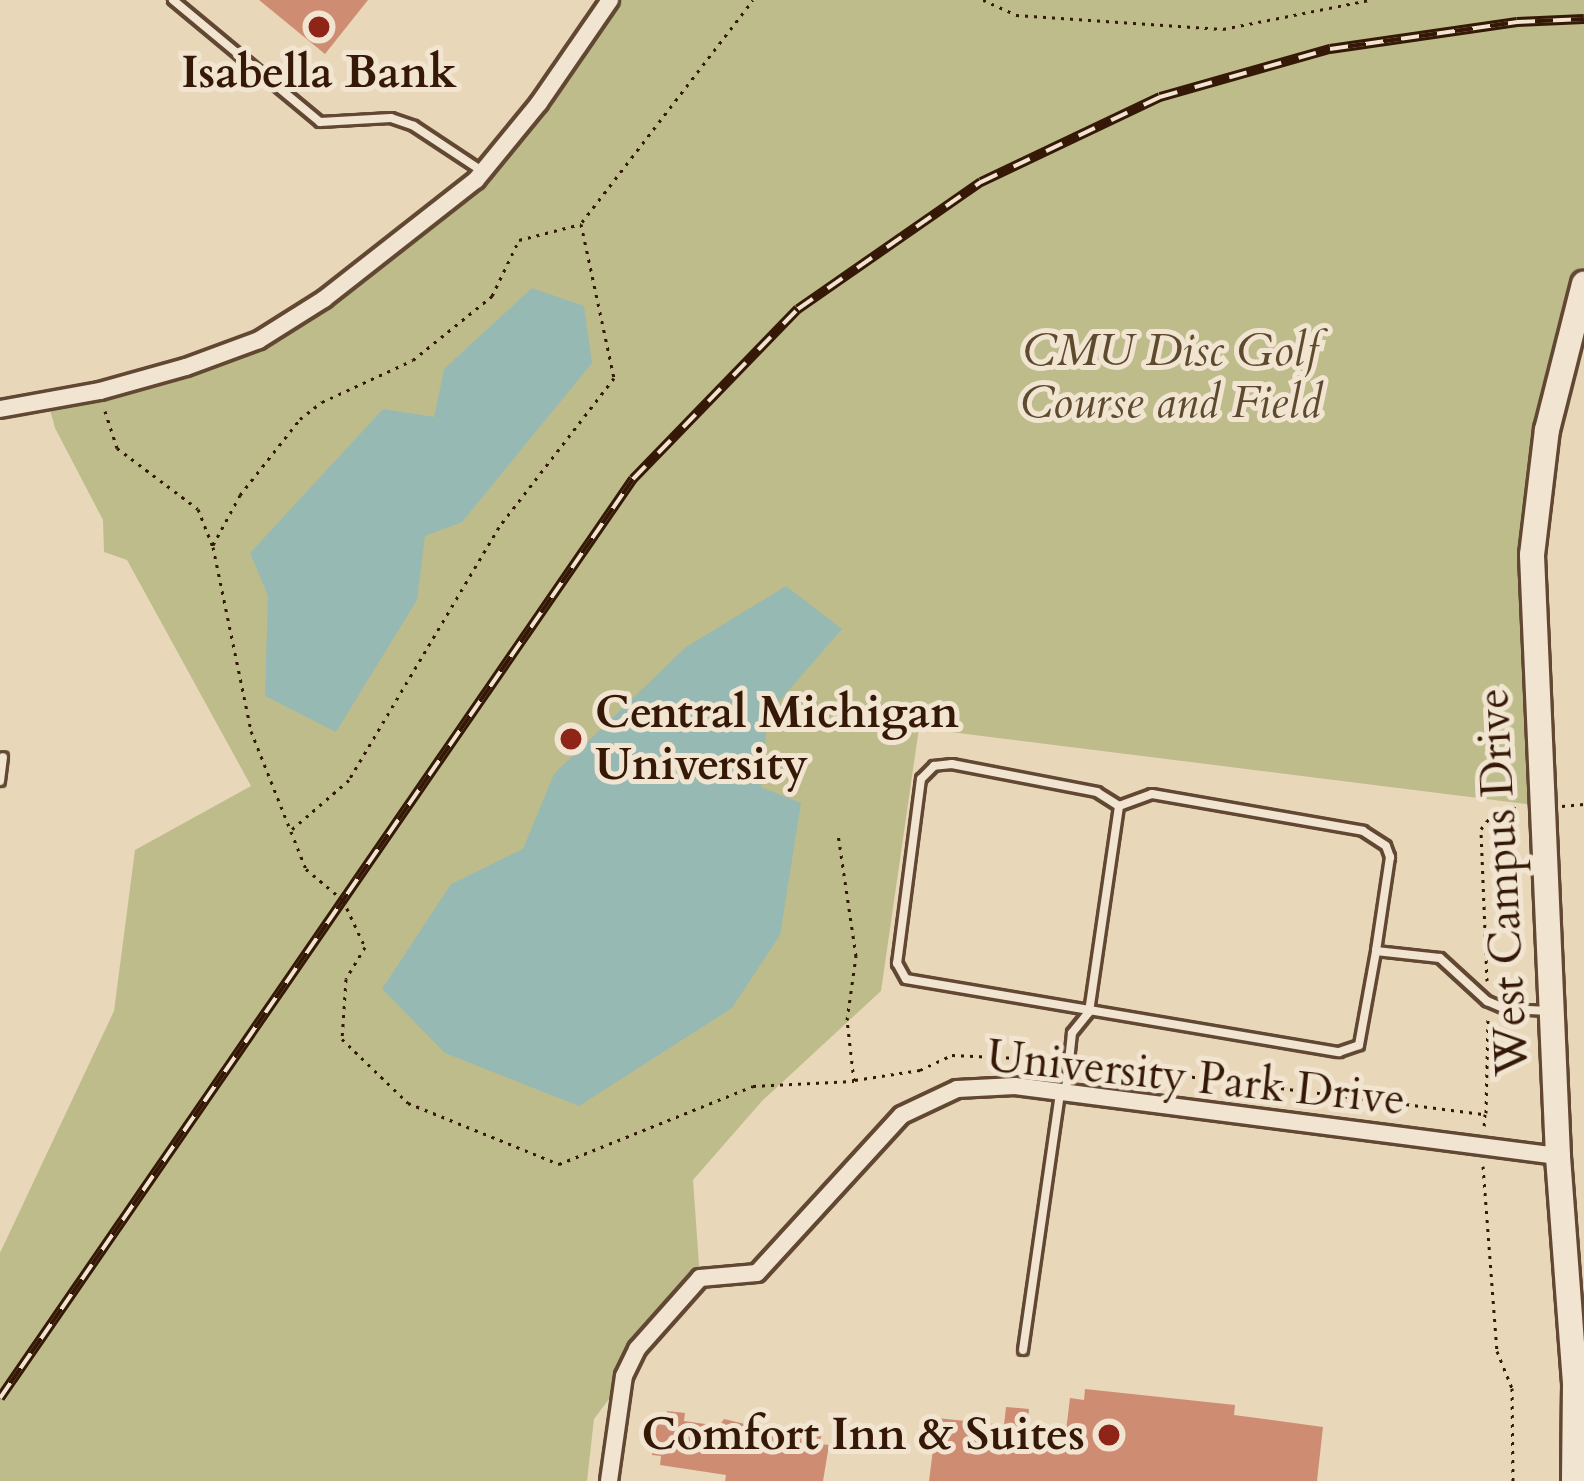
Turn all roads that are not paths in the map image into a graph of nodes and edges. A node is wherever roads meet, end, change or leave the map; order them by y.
1 (173, 0) edge
2 (610, 0) edge
3 (483, 172) junction
4 (1584, 284) edge
5 (1574, 358) edge
6 (0, 409) edge
7 (3, 757) edge
8 (0, 781) edge
9 (1119, 806) junction
10 (1376, 951) junction
11 (1551, 1011) junction
12 (1089, 1012) junction
13 (1063, 1092) junction
14 (1558, 1156) junction
15 (1023, 1350) dead end
16 (1579, 1408) edge
17 (609, 1481) edge
18 (1574, 1481) edge

1 - 3 lane
2 - 3 street
3 - 6 street
4 - 5 street, West Campus Drive
5 - 11 street, West Campus Drive
7 - 8 lane
9 - 10 lane
9 - 12 lane
9 - 12 lane
10 - 11 lane
10 - 12 lane
11 - 14 street, West Campus Drive
12 - 13 lane
13 - 14 street, University Park Drive
13 - 15 lane
13 - 17 street, University Park Drive
14 - 16 street, West Campus Drive
16 - 18 street, West Campus Drive

